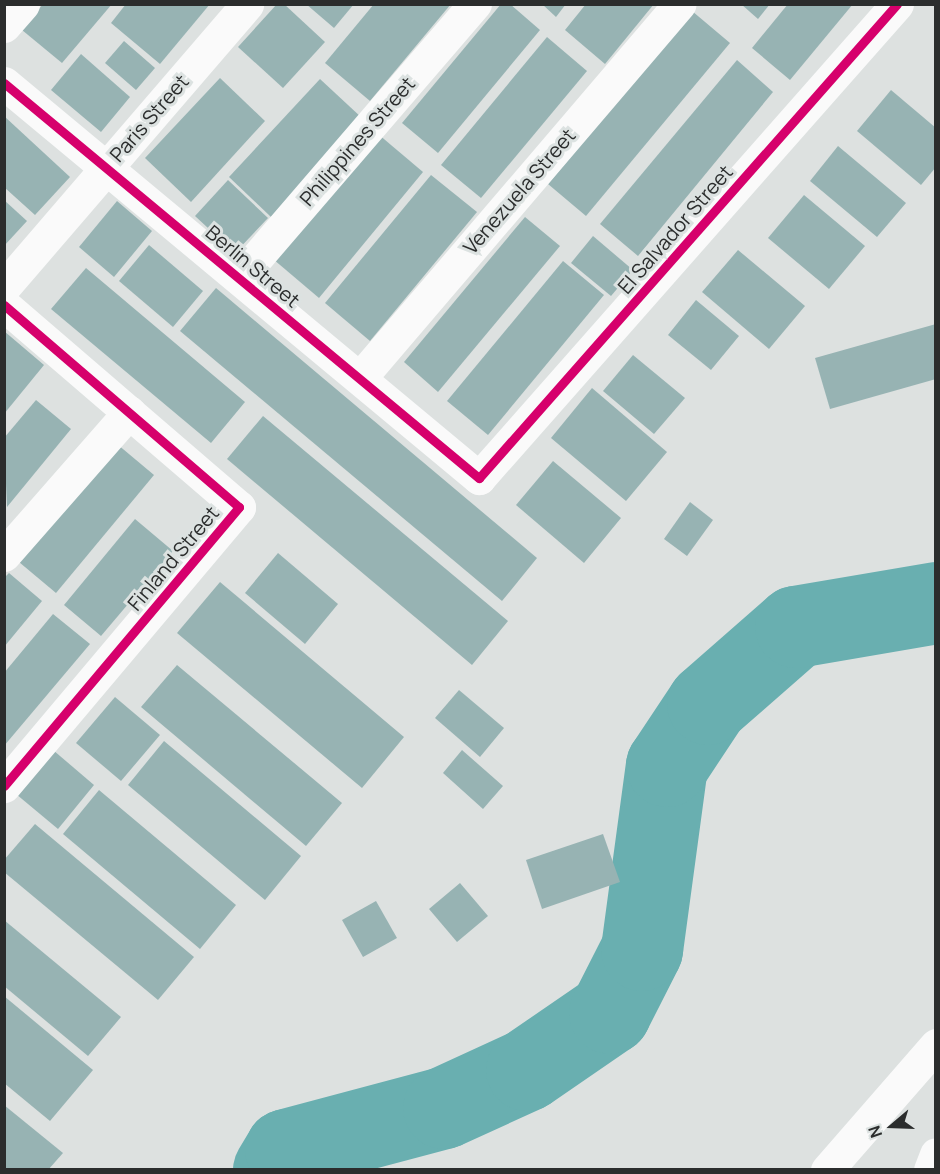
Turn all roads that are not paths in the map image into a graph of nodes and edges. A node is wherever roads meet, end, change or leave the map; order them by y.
1 (23, 4) edge
2 (248, 4) edge
3 (475, 4) edge
4 (679, 4) edge
5 (897, 4) edge
6 (4, 26) edge
7 (4, 83) edge
8 (106, 168) junction
9 (239, 278) junction
10 (4, 287) edge
11 (4, 305) edge
12 (360, 378) junction
13 (129, 412) junction
14 (479, 478) joint
15 (4, 555) edge
16 (4, 786) edge
17 (936, 1045) edge
18 (936, 1154) edge
19 (827, 1170) edge
20 (930, 1170) edge

1 - 6 street
2 - 8 street, Paris Street
3 - 9 street, Philippines Street
4 - 12 street, Venezuela Street
5 - 14 street, El Salvador Street
7 - 8 street, Berlin Street
8 - 9 street, Berlin Street
8 - 10 street, Paris Street
9 - 12 street, Berlin Street
11 - 13 street, Finland Street
12 - 14 street, Berlin Street
13 - 15 street
13 - 16 street, Finland Street
17 - 19 street
18 - 20 street

